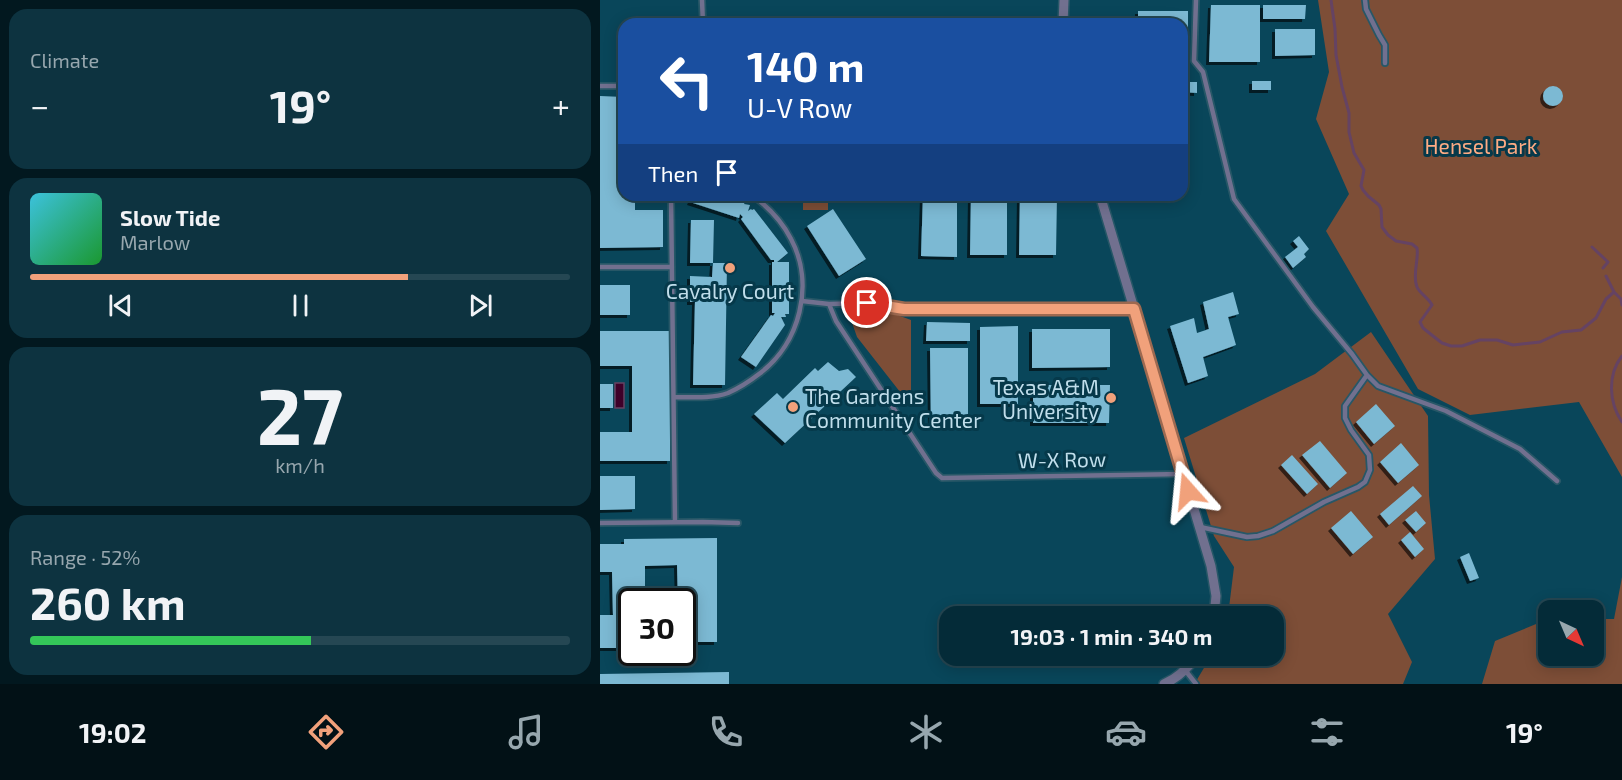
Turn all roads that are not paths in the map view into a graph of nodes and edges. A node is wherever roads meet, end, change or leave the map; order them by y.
1 (702, 0) edge
2 (1064, 0) edge
3 (1196, 0) edge
4 (1365, 0) edge
5 (702, 18) edge
6 (1063, 18) edge
7 (1385, 63) dead end
8 (600, 86) edge
9 (618, 86) edge
10 (671, 201) edge
11 (760, 201) edge
12 (1102, 201) edge
13 (600, 267) edge
14 (672, 267) junction
15 (802, 301) junction
16 (829, 304) junction
17 (1134, 309) junction
18 (1367, 375) junction
19 (674, 397) junction
20 (1183, 474) junction
21 (1557, 481) dead end
22 (675, 522) junction
23 (600, 523) edge
24 (738, 523) dead end
25 (1200, 526) junction
26 (1215, 606) edge
27 (1188, 666) edge
28 (1185, 670) junction
29 (1164, 684) edge
30 (1196, 684) edge

1 - 5 lane
2 - 6 street
3 - 18 lane
4 - 7 lane
8 - 9 lane
10 - 14 lane
11 - 15 lane
12 - 17 street
13 - 14 lane
14 - 19 lane
15 - 16 lane
15 - 19 lane
16 - 17 lane
16 - 20 lane, W-X Row
17 - 20 street
18 - 21 lane
18 - 25 lane
19 - 22 lane
20 - 25 street
22 - 23 lane
22 - 24 lane
25 - 26 street
27 - 28 street
28 - 29 street
28 - 30 lane

